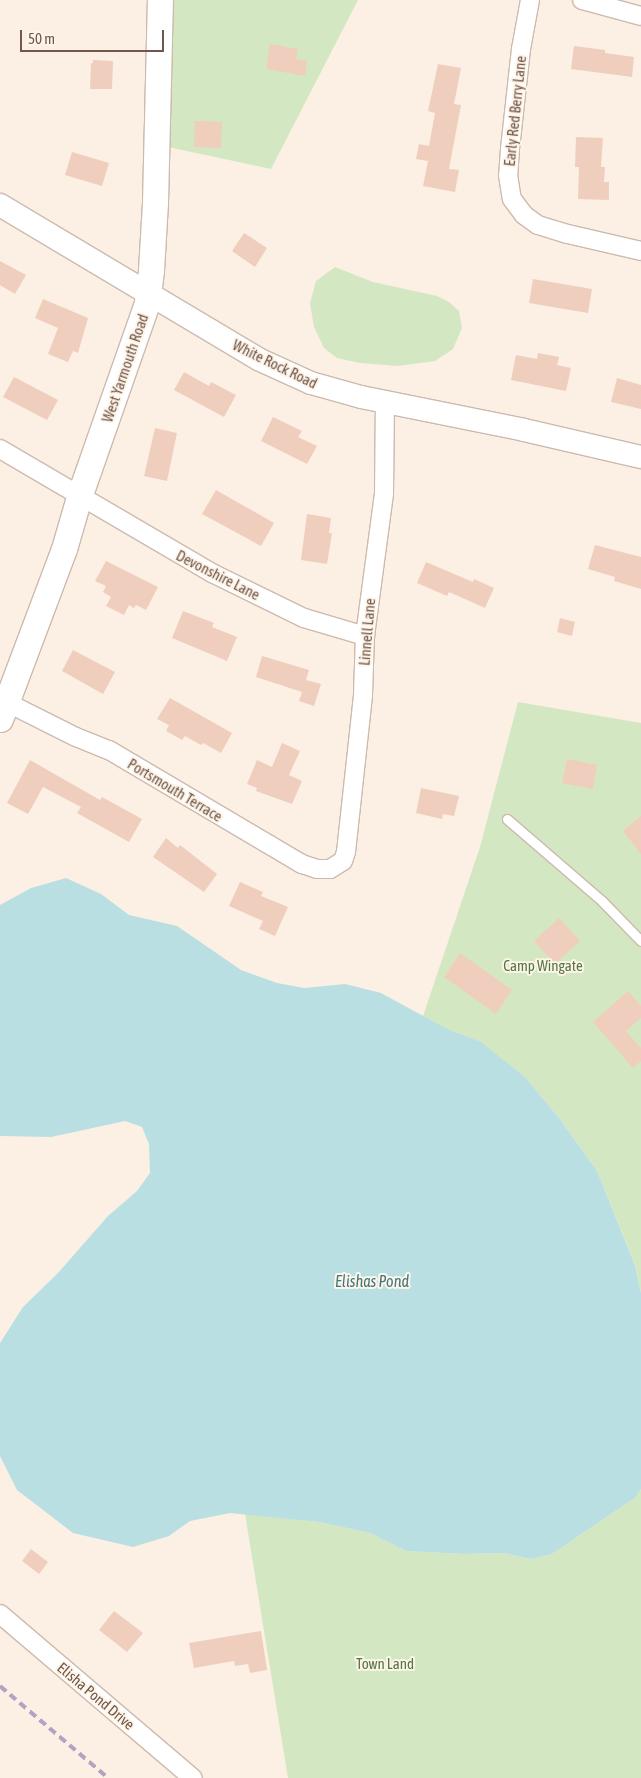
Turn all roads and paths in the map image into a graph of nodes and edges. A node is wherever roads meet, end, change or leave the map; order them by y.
1 (160, 0) edge
2 (530, 0) edge
3 (582, 0) edge
4 (641, 16) edge
5 (0, 204) edge
6 (641, 250) edge
7 (148, 293) junction
8 (385, 402) junction
9 (0, 448) edge
10 (641, 457) edge
11 (79, 497) junction
12 (365, 636) junction
13 (3, 711) edge
14 (507, 819) dead end
15 (343, 861) joint
16 (641, 941) edge
17 (0, 1614) edge
18 (193, 1778) edge

1 - 7 main road, West Yarmouth Road
2 - 6 street, Early Red Berry Lane
3 - 4 street
5 - 7 street, White Rock Road
7 - 8 street, White Rock Road
7 - 11 main road, West Yarmouth Road
8 - 10 street, White Rock Road
8 - 12 street, Linnell Lane
9 - 11 street, Devonshire Lane
11 - 12 street, Devonshire Lane
11 - 13 main road, West Yarmouth Road
12 - 15 street, Linnell Lane
13 - 15 street, Portsmouth Terrace
14 - 16 lane
17 - 18 street, Elisha Pond Drive

